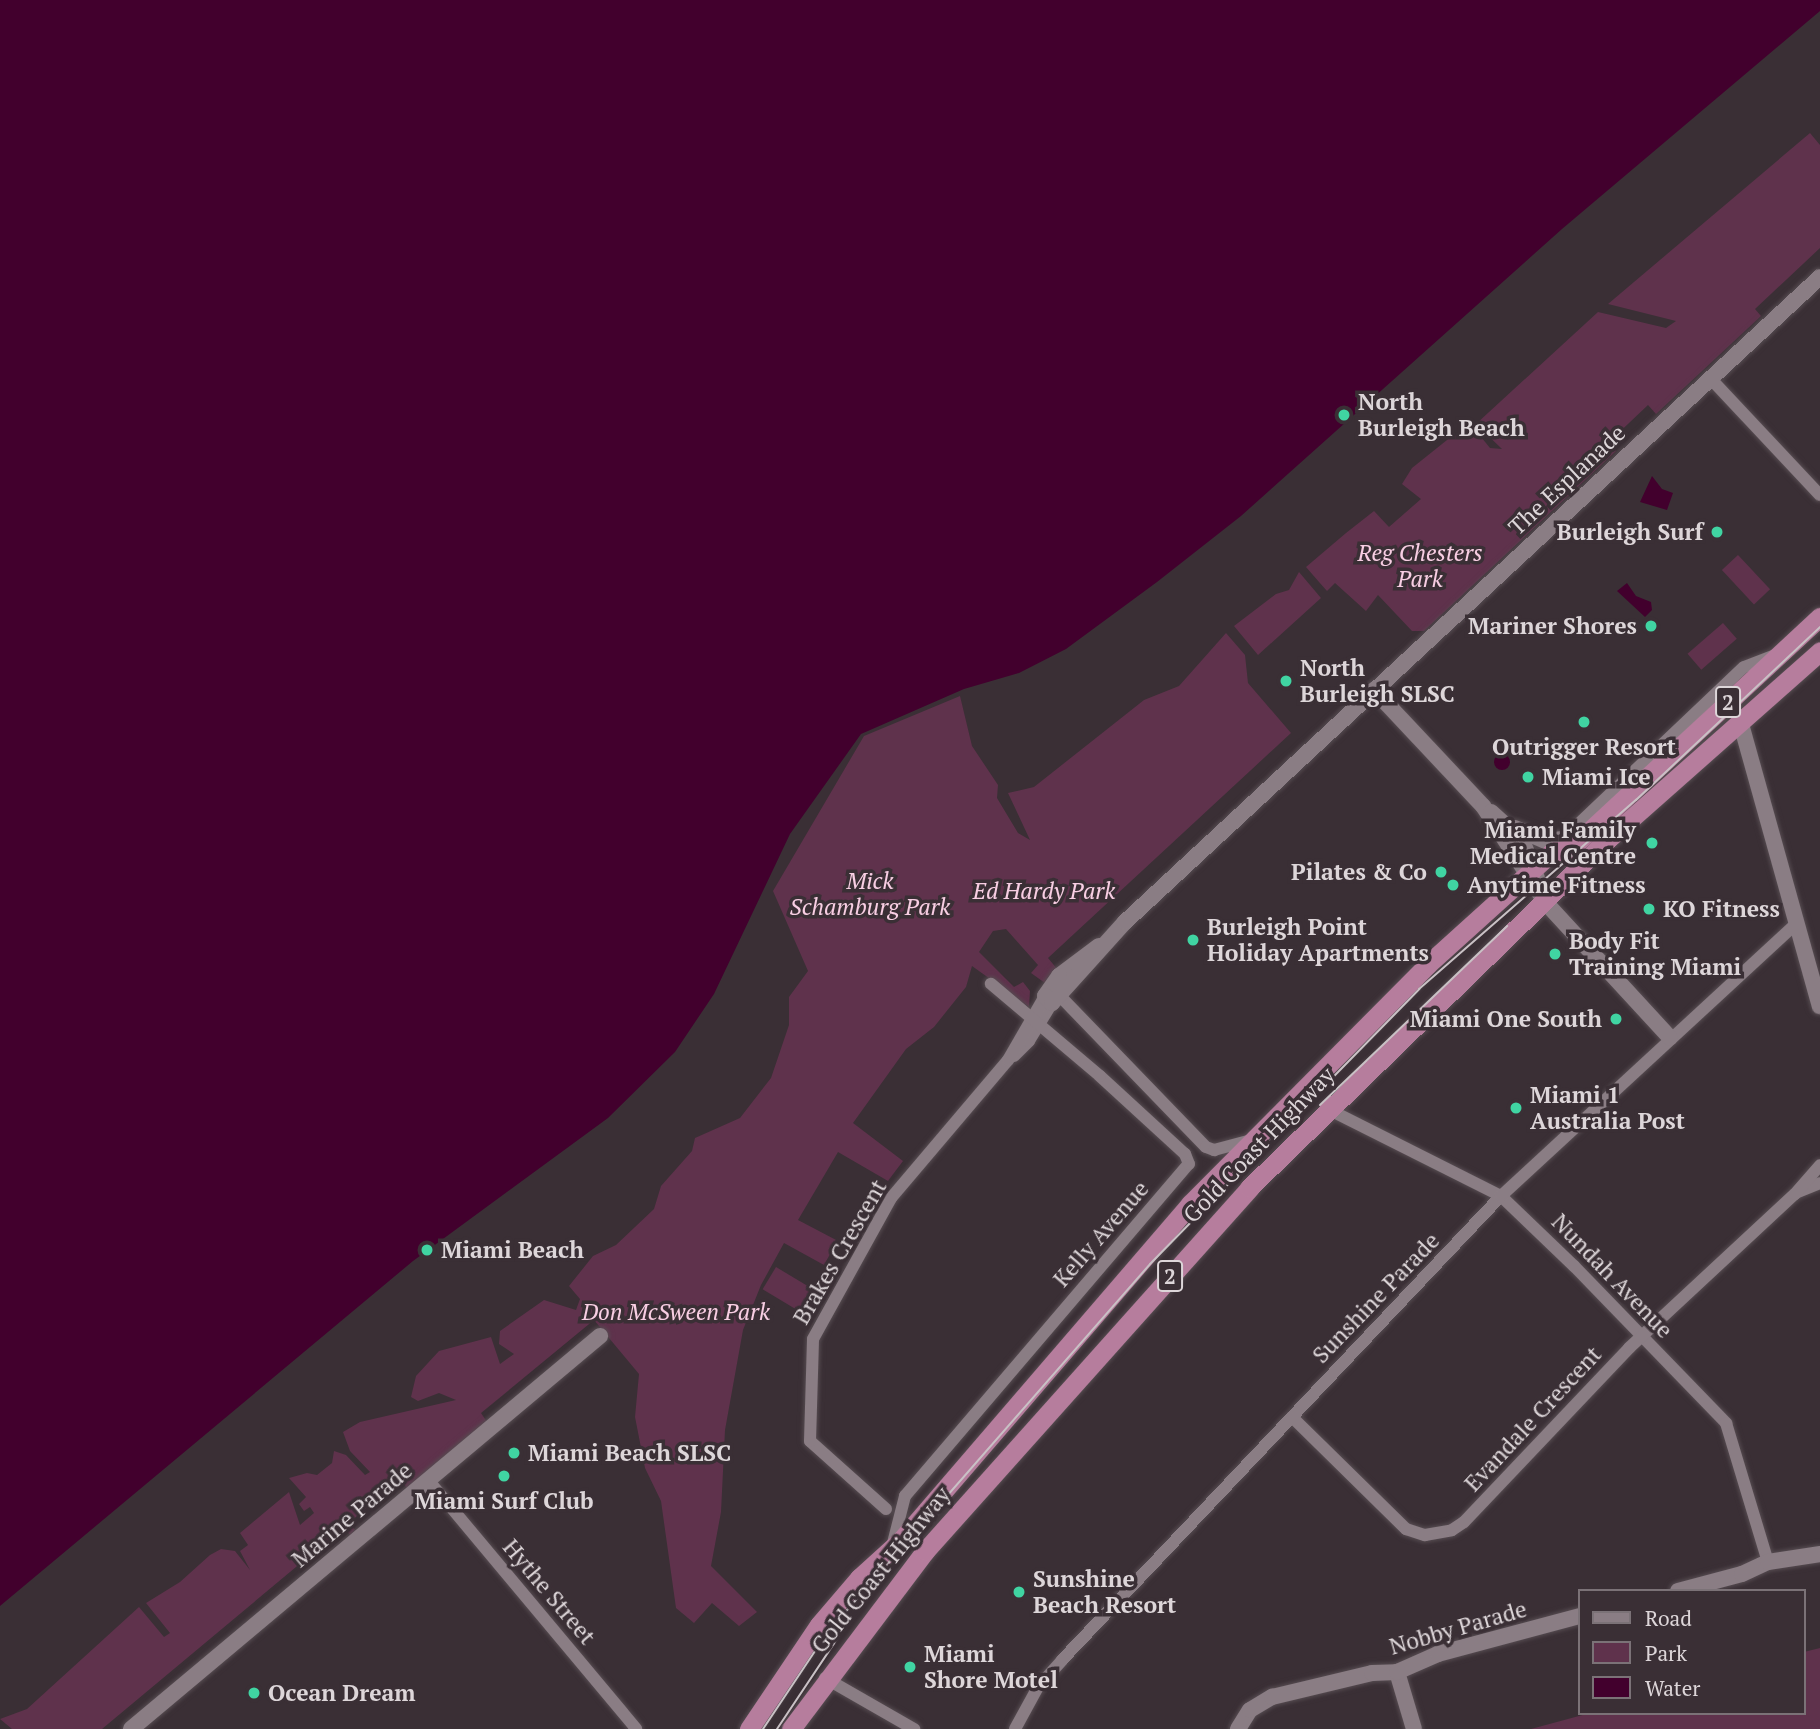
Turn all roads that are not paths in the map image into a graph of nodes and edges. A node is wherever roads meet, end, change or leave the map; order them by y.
1 (1820, 277) edge
2 (1710, 379) junction
3 (1820, 495) edge
4 (1820, 617) edge
5 (1820, 651) edge
6 (1374, 690) junction
7 (1741, 724) junction
8 (1483, 806) junction
9 (1510, 825) junction
10 (1577, 833) junction
11 (1530, 871) junction
12 (1546, 903) junction
13 (1797, 923) junction
14 (991, 984) dead end
15 (1051, 996) junction
16 (1820, 1006) edge
17 (1034, 1022) junction
18 (1670, 1038) junction
19 (1326, 1108) junction
20 (1252, 1140) junction
21 (1820, 1165) edge
22 (1820, 1183) edge
23 (1795, 1194) junction
24 (1501, 1196) junction
25 (600, 1336) dead end
26 (1641, 1337) junction
27 (1292, 1417) junction
28 (429, 1481) junction
29 (886, 1509) dead end
30 (892, 1549) junction
31 (1820, 1554) edge
32 (1768, 1562) junction
33 (1686, 1589) edge
34 (1578, 1617) edge
35 (1397, 1672) junction
36 (825, 1678) junction
37 (131, 1729) edge
38 (636, 1729) edge
39 (748, 1729) edge
40 (791, 1729) edge
41 (914, 1729) edge
42 (1015, 1729) edge
43 (1238, 1729) edge
44 (1414, 1729) edge

1 - 2 street, The Esplanade
2 - 3 street
2 - 6 street, The Esplanade
4 - 10 highway, Gold Coast Highway / 2
5 - 7 highway, Gold Coast Highway / 2
6 - 8 street
6 - 15 street, The Esplanade
7 - 12 highway, Gold Coast Highway / 2
7 - 13 street
8 - 9 street
8 - 11 street
9 - 10 street
9 - 11 street
10 - 11 highway, Gold Coast Highway / 2
11 - 12 street
11 - 20 highway, Gold Coast Highway / 2
12 - 18 street
12 - 19 highway, Gold Coast Highway / 2
13 - 16 street
13 - 18 street, Sunshine Parade
14 - 17 street, Kelly Avenue
15 - 17 street, Brakes Crescent
15 - 20 street
17 - 29 street, Brakes Crescent
17 - 30 street, Kelly Avenue
18 - 24 street, Sunshine Parade
19 - 24 street, Nundah Avenue
19 - 36 highway, Gold Coast Highway / 2
20 - 30 highway, Gold Coast Highway / 2
21 - 23 street, Evandale Crescent
22 - 23 street, Evandale Crescent
23 - 26 street, Evandale Crescent
24 - 26 street, Nundah Avenue
24 - 27 street, Sunshine Parade
25 - 28 street, Marine Parade
26 - 27 street, Evandale Crescent
26 - 32 street, Nundah Avenue
27 - 42 street, Sunshine Parade
28 - 37 street, Marine Parade
28 - 38 street, Hythe Street
30 - 39 highway, Gold Coast Highway / 2
31 - 32 street
32 - 33 street
34 - 35 street, Nobby Parade
35 - 43 street, Nobby Parade
35 - 44 street
36 - 40 highway, Gold Coast Highway / 2
36 - 41 street

